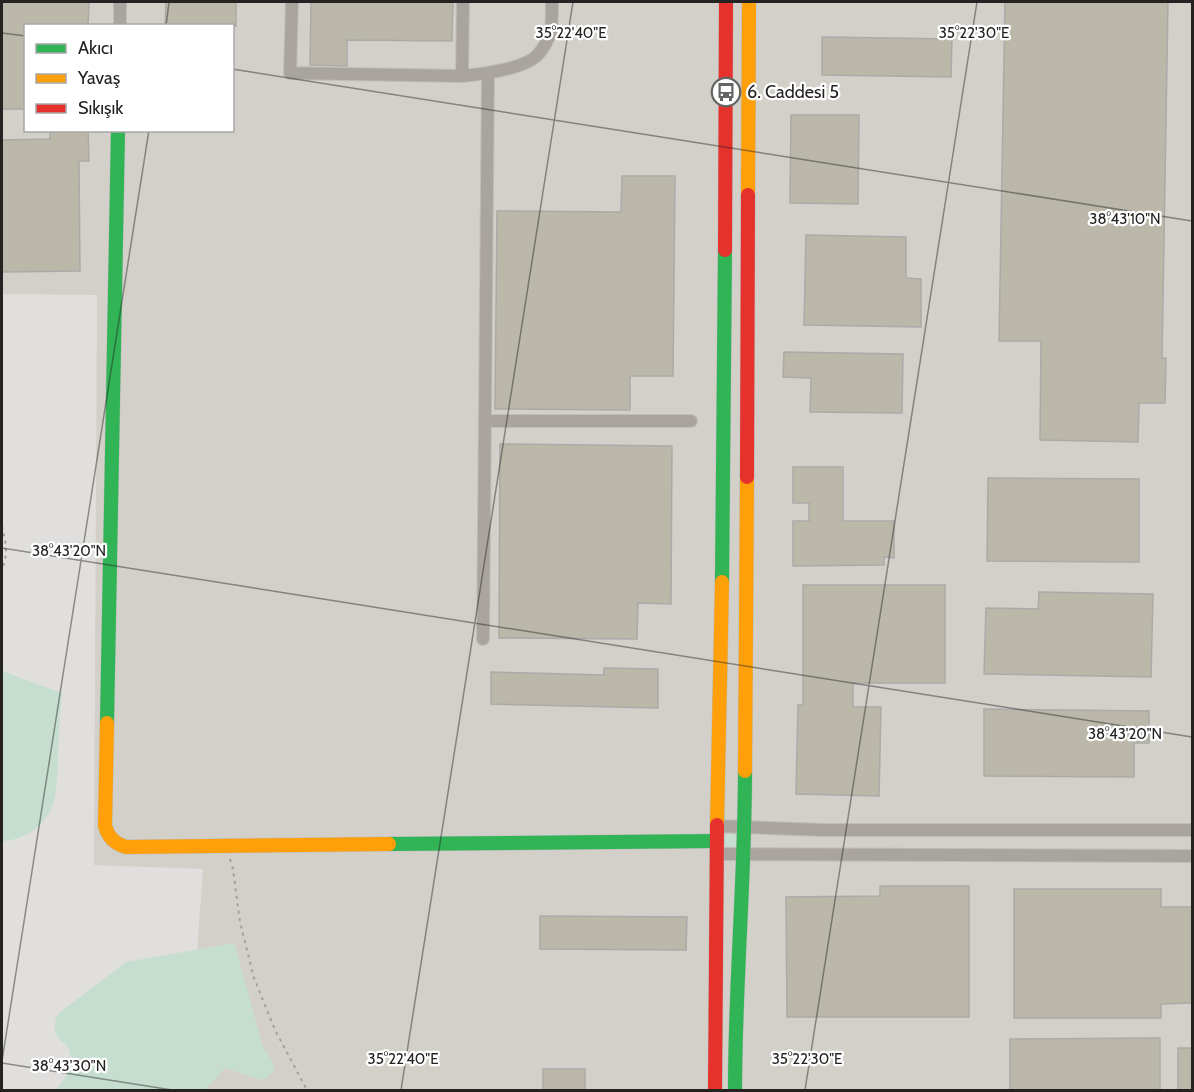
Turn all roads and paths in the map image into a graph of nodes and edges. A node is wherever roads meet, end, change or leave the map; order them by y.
1 (120, 2) edge
2 (292, 2) edge
3 (463, 2) edge
4 (552, 2) edge
5 (726, 2) edge
6 (749, 2) edge
7 (120, 24) edge
8 (488, 73) junction
9 (462, 76) junction
10 (118, 132) edge
11 (691, 420) dead end
12 (485, 421) junction
13 (724, 498) junction
14 (747, 498) junction
15 (2, 526) edge
16 (2, 568) edge
17 (483, 639) dead end
18 (717, 826) junction
19 (745, 827) junction
20 (1192, 830) edge
21 (226, 846) junction
22 (717, 847) junction
23 (743, 854) junction
24 (1192, 856) edge
25 (308, 1090) edge
26 (715, 1090) edge
27 (735, 1090) edge

1 - 7 street
2 - 9 street
3 - 9 street
4 - 8 street
5 - 13 street
6 - 14 street
8 - 9 street
8 - 12 street
10 - 21 street
11 - 12 street
12 - 17 street
13 - 14 street
13 - 18 street
14 - 19 street
15 - 16 path
18 - 19 street
18 - 22 street
19 - 20 street
19 - 23 street
21 - 22 street
21 - 25 path
22 - 23 street
22 - 26 street
23 - 24 street
23 - 27 street

